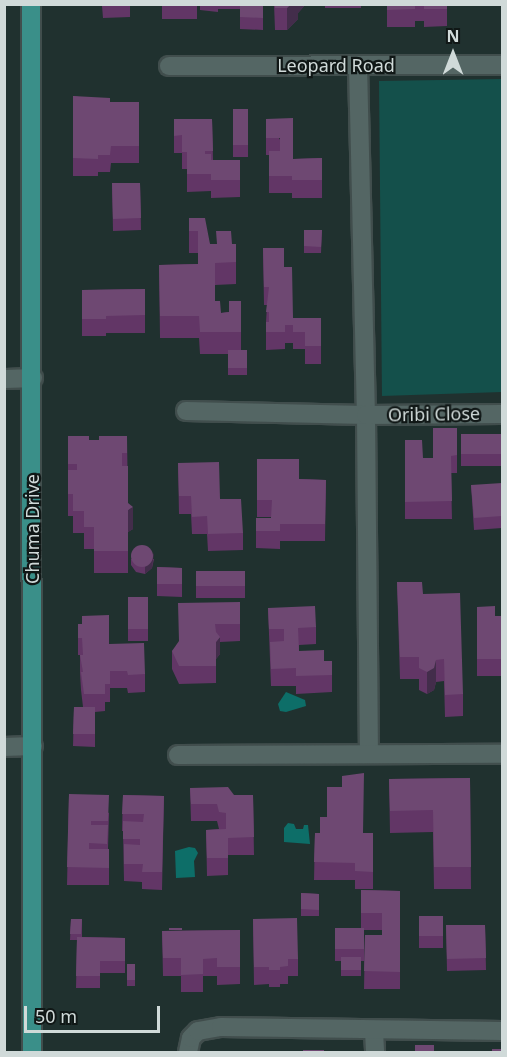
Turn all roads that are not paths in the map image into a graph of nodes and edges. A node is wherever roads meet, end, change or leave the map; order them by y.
1 (32, 4) edge
2 (358, 65) junction
3 (502, 65) edge
4 (169, 66) dead end
5 (33, 378) junction
6 (4, 379) edge
7 (186, 411) dead end
8 (502, 414) edge
9 (366, 415) junction
10 (33, 746) junction
11 (4, 747) edge
12 (369, 754) junction
13 (502, 754) edge
14 (178, 755) dead end
15 (374, 1031) junction
16 (502, 1031) edge
17 (32, 1053) edge
18 (188, 1053) edge
19 (375, 1053) edge

1 - 5 main road, Chuma Drive
2 - 3 street, Leopard Road
2 - 4 street, Leopard Road
2 - 9 street
5 - 6 street
5 - 10 main road, Chuma Drive
7 - 9 street, Oribi Close
8 - 9 street, Oribi Close
9 - 12 street
10 - 11 street
10 - 17 main road, Chuma Drive
12 - 13 street
12 - 14 street
15 - 16 street
15 - 18 street
15 - 19 street

